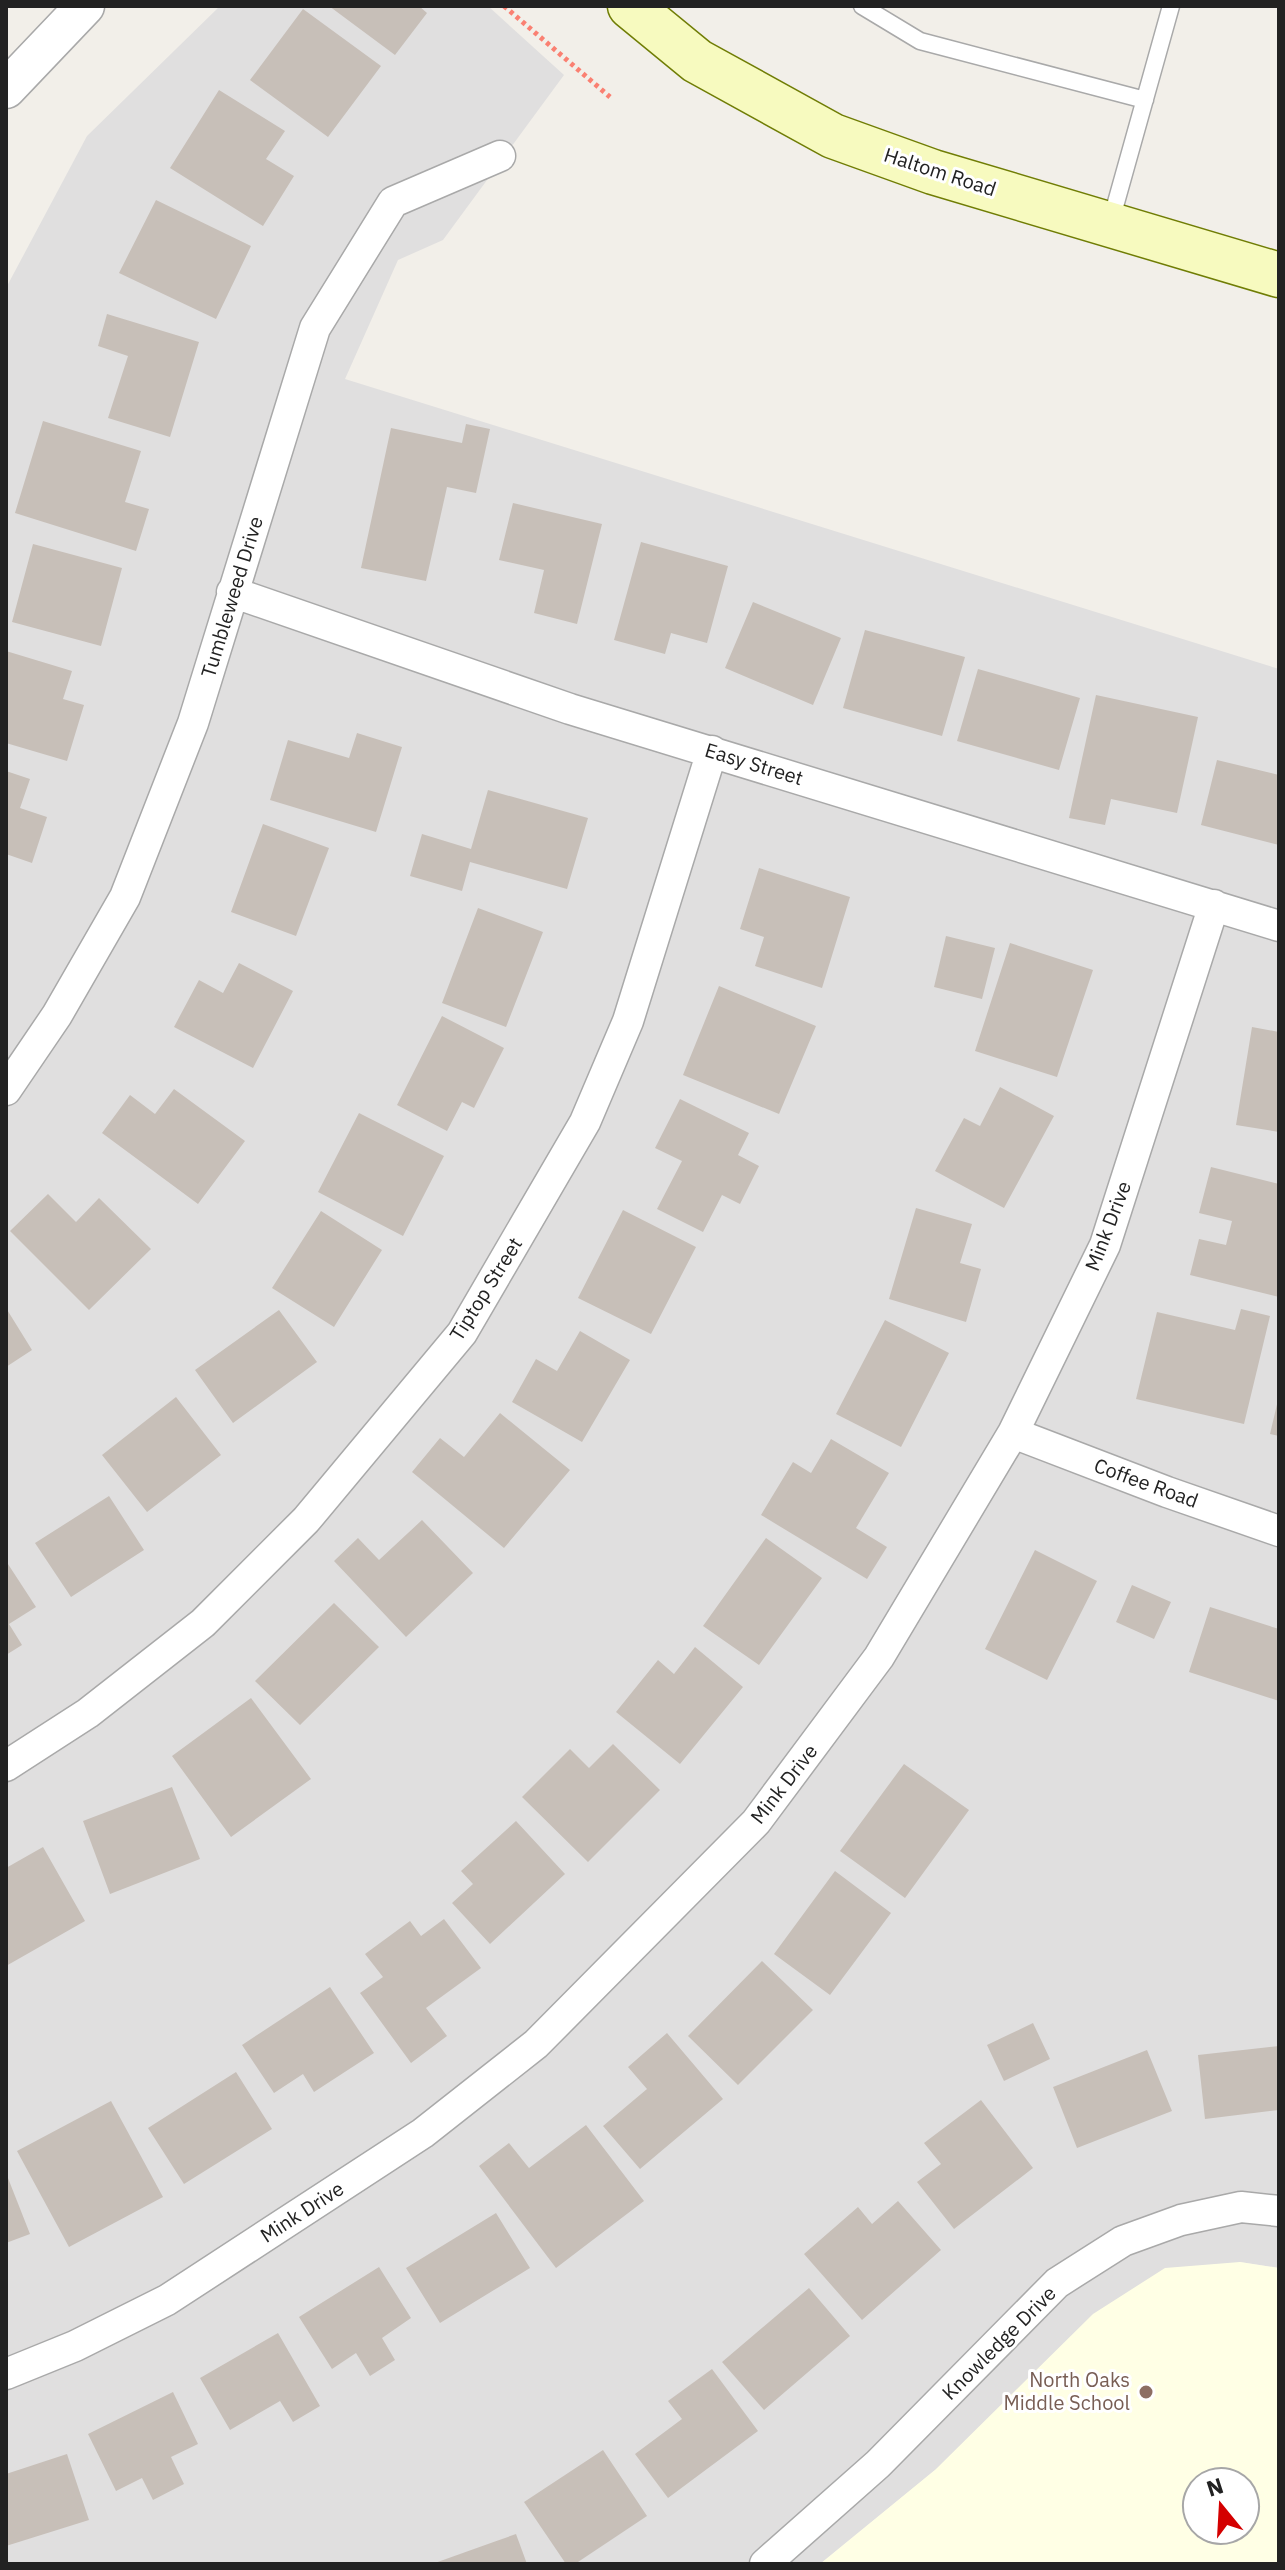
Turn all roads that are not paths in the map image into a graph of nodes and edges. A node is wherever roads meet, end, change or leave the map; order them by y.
1 (85, 6) edge
2 (862, 6) edge
3 (1171, 6) edge
4 (642, 10) edge
5 (6, 89) edge
6 (1145, 100) junction
7 (500, 156) dead end
8 (1110, 225) junction
9 (1279, 275) edge
10 (232, 592) junction
11 (712, 751) junction
12 (1214, 905) junction
13 (1279, 926) edge
14 (6, 1090) edge
15 (1013, 1433) junction
16 (1279, 1531) edge
17 (6, 1766) edge
18 (1279, 2211) edge
19 (6, 2374) edge
20 (765, 2564) edge

1 - 5 street
2 - 6 lane
3 - 6 lane
4 - 8 main road, Haltom Road
6 - 8 lane
7 - 10 street, Tumbleweed Drive
8 - 9 main road, Haltom Road
10 - 11 street, Easy Street
10 - 14 street, Tumbleweed Drive
11 - 12 street, Easy Street
11 - 17 street, Tiptop Street
12 - 13 street, Easy Street
12 - 15 street, Mink Drive
15 - 16 street, Coffee Road
15 - 19 street, Mink Drive
18 - 20 street, Knowledge Drive

